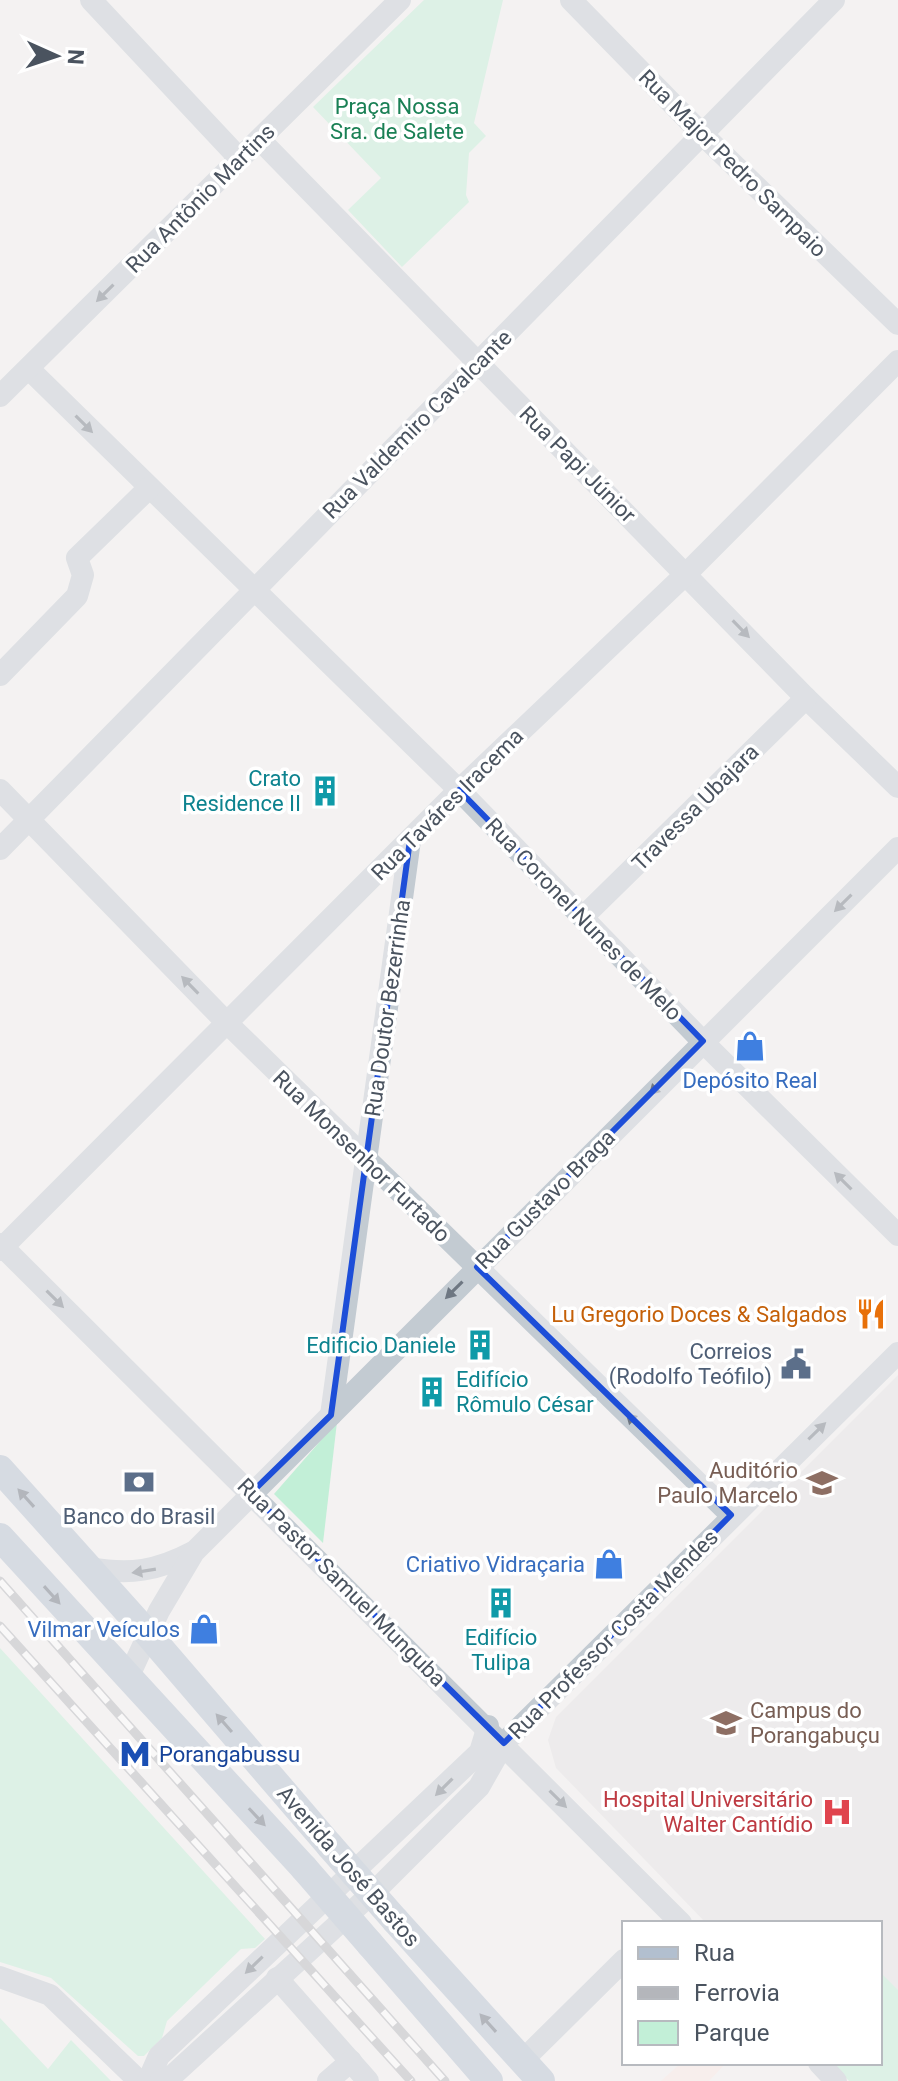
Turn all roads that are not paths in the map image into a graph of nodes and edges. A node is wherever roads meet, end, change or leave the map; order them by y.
1 (91, 0) edge
2 (400, 0) edge
3 (571, 0) edge
4 (834, 0) edge
5 (703, 135) junction
6 (260, 140) junction
7 (239, 158) junction
8 (898, 324) edge
9 (898, 361) edge
10 (477, 363) junction
11 (29, 369) junction
12 (0, 396) edge
13 (149, 488) junction
14 (687, 573) junction
15 (252, 591) junction
16 (0, 675) edge
17 (806, 698) junction
18 (898, 787) edge
19 (0, 790) edge
20 (459, 790) junction
21 (28, 820) junction
22 (410, 840) junction
23 (898, 848) edge
24 (0, 849) edge
25 (584, 916) junction
26 (228, 1024) junction
27 (703, 1041) junction
28 (366, 1160) junction
29 (898, 1235) edge
30 (1, 1247) edge
31 (477, 1267) junction
32 (898, 1353) edge
33 (331, 1415) junction
34 (0, 1469) edge
35 (251, 1493) junction
36 (731, 1515) junction
37 (0, 1537) edge
38 (194, 1552) junction
39 (90, 1568) junction
40 (148, 1634) junction
41 (128, 1678) junction
42 (488, 1726) junction
43 (504, 1743) junction
44 (671, 1920) edge
45 (622, 1962) edge
46 (0, 1977) edge
47 (277, 1978) junction
48 (351, 2061) junction
49 (821, 2065) edge
50 (531, 2071) edge
51 (139, 2081) edge
52 (148, 2081) edge
53 (160, 2081) edge
54 (328, 2081) edge
55 (368, 2081) edge
56 (489, 2081) edge
57 (836, 2081) edge

1 - 7 street
2 - 6 street, Rua Antônio Martins
3 - 5 street, Rua Major Pedro Sampaio
4 - 5 street, Rua Valdemiro Cavalcante
5 - 8 street, Rua Major Pedro Sampaio
5 - 10 street, Rua Valdemiro Cavalcante
6 - 7 street, Rua Antônio Martins
6 - 10 street, Rua Papi Júnior
7 -> 11 street, Rua Antônio Martins
9 - 14 street, Rua Taváres Iracema
10 - 14 street, Rua Papi Júnior
10 - 15 street, Rua Valdemiro Cavalcante
11 - 12 street, Rua Antônio Martins
11 -> 13 street, Rua Coronel Nunes de Melo
13 - 15 street, Rua Coronel Nunes de Melo
13 - 16 street
14 -> 17 street, Rua Papi Júnior
14 - 20 street, Rua Taváres Iracema
15 - 20 street, Rua Coronel Nunes de Melo
15 - 21 street, Rua Valdemiro Cavalcante
17 - 18 street, Rua Papi Júnior
17 - 25 street, Travessa Ubajara
19 - 21 street, Rua Monsenhor Furtado
20 - 22 street, Rua Taváres Iracema
20 - 25 street, Rua Coronel Nunes de Melo
21 - 24 street, Rua Valdemiro Cavalcante
26 -> 21 street, Rua Monsenhor Furtado
22 - 26 street, Rua Taváres Iracema
22 - 28 street, Rua Doutor Bezerrinha
23 -> 27 street, Rua Gustavo Braga
25 - 27 street, Rua Coronel Nunes de Melo
26 - 28 street, Rua Monsenhor Furtado
26 - 30 street, Rua Taváres Iracema
29 -> 27 street, Rua Coronel Nunes de Melo
27 -> 31 street, Rua Gustavo Braga
28 - 31 street, Rua Monsenhor Furtado
28 - 33 street, Rua Doutor Bezerrinha
30 -> 35 street, Rua Pastor Samuel Munguba
31 -> 33 street, Rua Gustavo Braga
36 -> 31 street, Rua Monsenhor Furtado
36 -> 32 street, Rua Professor Costa Mendes
33 - 35 street, Rua Gustavo Braga
39 -> 34 main road, Avenida José Bastos
35 - 38 street, Rua Gustavo Braga
35 - 42 street, Rua Pastor Samuel Munguba
36 - 43 street, Rua Professor Costa Mendes
37 -> 41 main road, Avenida José Bastos
38 -> 39 street, Rua Gustavo Braga
38 - 40 street, Rua Gustavo Braga
39 - 40 main road, Avenida José Bastos
40 - 41 street, Rua Gustavo Braga
50 -> 40 main road, Avenida José Bastos, bridge
41 -> 56 main road, Avenida José Bastos, bridge
42 - 43 street, Rua Pastor Samuel Munguba
42 -> 52 street, Rua Professor Costa Mendes
43 -> 44 street, Rua Pastor Samuel Munguba
43 - 47 street, Rua Professor Costa Mendes
45 - 50 street
46 - 51 street
47 - 48 street
47 - 53 street, Rua Professor Costa Mendes
48 - 54 street
48 - 55 street
49 - 57 street

